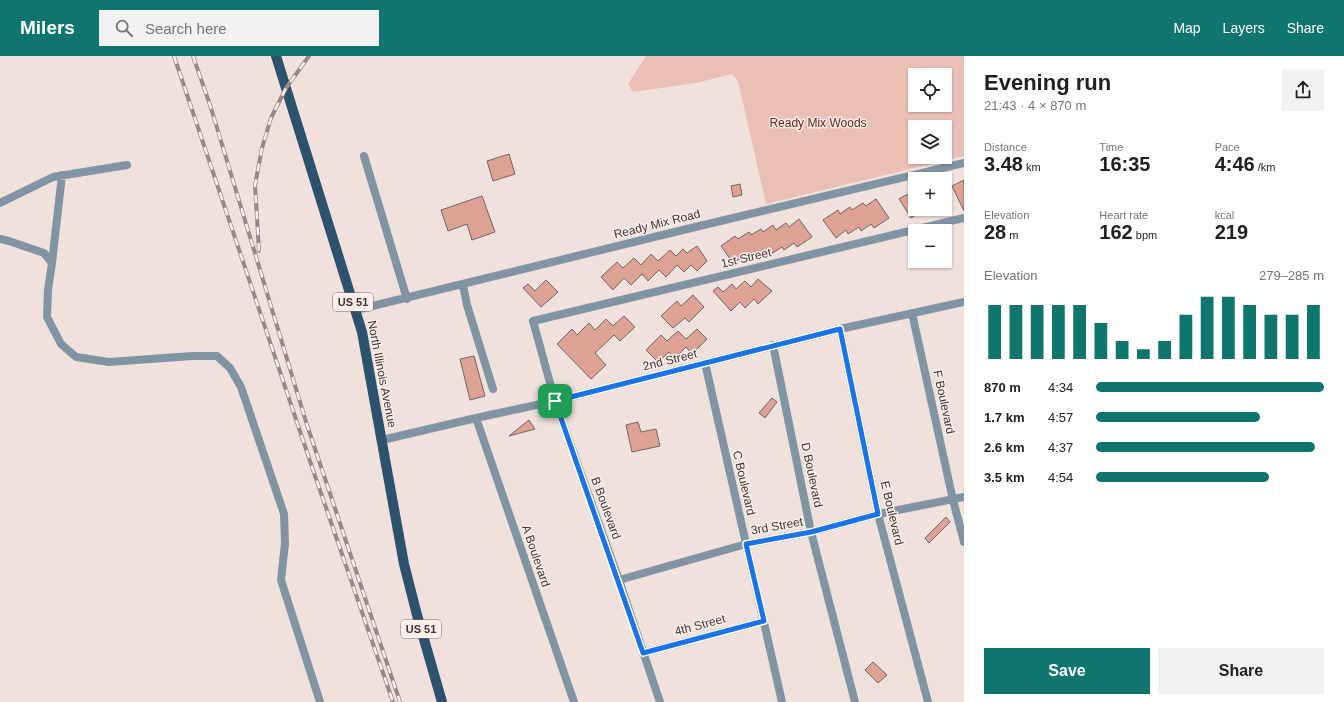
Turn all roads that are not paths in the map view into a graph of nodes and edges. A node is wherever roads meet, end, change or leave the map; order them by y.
1 (276, 56) edge
2 (364, 156) dead end
3 (964, 162) edge
4 (127, 165) dead end
5 (62, 175) junction
6 (0, 203) edge
7 (964, 218) edge
8 (0, 239) edge
9 (52, 263) junction
10 (463, 285) junction
11 (406, 299) junction
12 (964, 302) edge
13 (356, 310) junction
14 (912, 313) junction
15 (533, 321) joint
16 (840, 329) junction
17 (773, 345) junction
18 (705, 363) junction
19 (493, 388) dead end
20 (555, 401) junction
21 (476, 418) junction
22 (382, 440) junction
23 (964, 497) edge
24 (953, 500) junction
25 (878, 514) junction
26 (811, 532) junction
27 (964, 542) edge
28 (746, 544) junction
29 (619, 580) junction
30 (764, 621) junction
31 (643, 653) junction
32 (320, 702) edge
33 (442, 702) edge
34 (574, 702) edge
35 (660, 702) edge
36 (782, 702) edge
37 (855, 702) edge
38 (928, 702) edge

1 - 13 main road, North Illinois Avenue / US 51
2 - 11 street
3 - 10 street, Ready Mix Road
4 - 5 street
5 - 6 street
5 - 9 street
7 - 15 street, 1st Street
8 - 9 street
9 - 32 street
10 - 11 street, Ready Mix Road
10 - 19 street
11 - 13 street, Ready Mix Road
12 - 14 street, 2nd Street
13 - 22 main road, North Illinois Avenue / US 51
14 - 16 street, 2nd Street
14 - 24 street, F Boulevard
15 - 20 street, B Boulevard
16 - 17 street, 2nd Street
16 - 25 street, E Boulevard
17 - 18 street, 2nd Street
17 - 26 street, D Boulevard
18 - 20 street, 2nd Street
18 - 28 street, C Boulevard
20 - 21 street, 2nd Street
20 - 29 street, B Boulevard
21 - 22 street, 2nd Street
21 - 34 street, A Boulevard
22 - 33 main road, North Illinois Avenue / US 51
23 - 24 street, 3rd Street
24 - 25 street, 3rd Street
24 - 27 street, F Boulevard
25 - 26 street, 3rd Street
25 - 38 street, E Boulevard
26 - 28 street, 3rd Street
26 - 37 street, D Boulevard
28 - 29 street, 3rd Street
28 - 30 street, C Boulevard
29 - 31 street, B Boulevard
30 - 31 street, 4th Street
30 - 36 street, C Boulevard
31 - 35 street, B Boulevard

